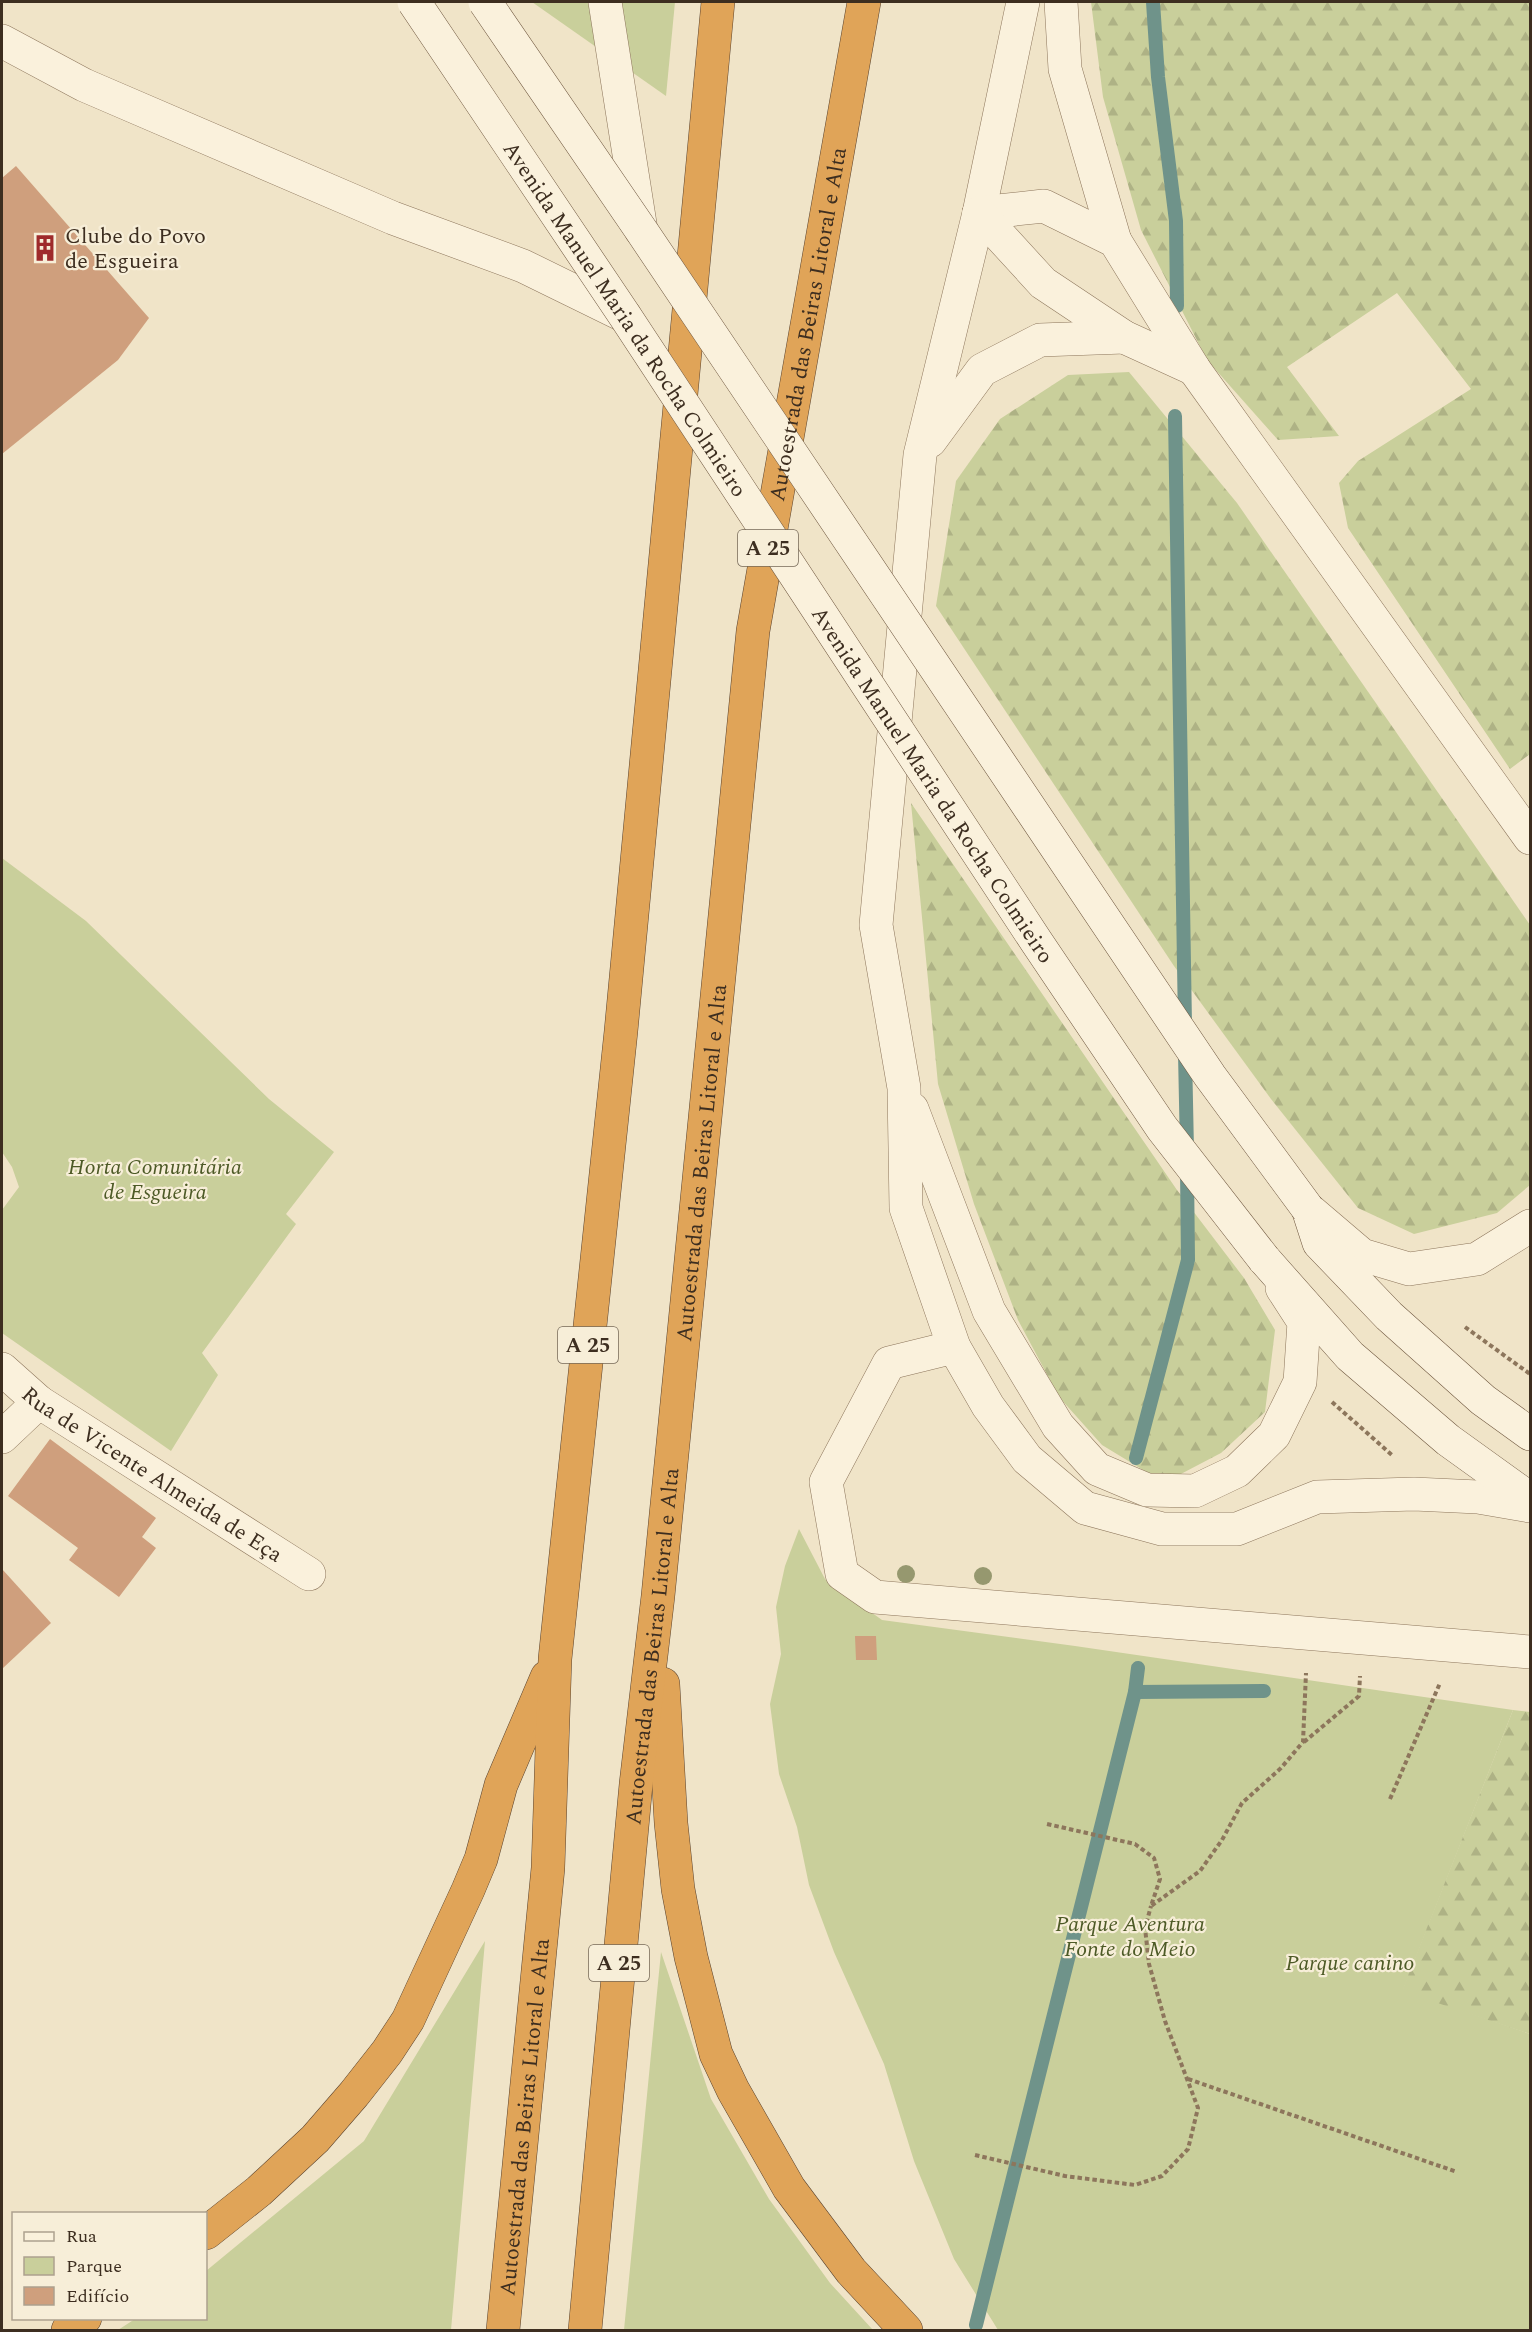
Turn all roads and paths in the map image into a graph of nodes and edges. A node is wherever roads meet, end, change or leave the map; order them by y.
1 (414, 2) edge
2 (485, 2) edge
3 (605, 2) edge
4 (718, 2) edge
5 (864, 2) edge
6 (1023, 2) edge
7 (1061, 2) edge
8 (2, 41) edge
9 (978, 213) junction
10 (641, 230) junction
11 (1115, 241) junction
12 (625, 316) junction
13 (1124, 337) junction
14 (1194, 369) junction
15 (920, 455) junction
16 (1530, 838) edge
17 (904, 1088) junction
18 (1308, 1209) junction
19 (1530, 1226) edge
20 (1264, 1259) junction
21 (1463, 1326) dead end
22 (954, 1347) junction
23 (2, 1370) edge
24 (1530, 1374) edge
25 (1325, 1396) dead end
26 (39, 1402) junction
27 (1530, 1434) edge
28 (2, 1437) edge
29 (1401, 1462) dead end
30 (1530, 1499) edge
31 (1530, 1506) edge
32 (309, 1574) dead end
33 (658, 1596) junction
34 (1308, 1633) junction
35 (1363, 1638) junction
36 (1456, 1646) junction
37 (1530, 1652) edge
38 (555, 1659) junction
39 (1303, 1742) junction
40 (1390, 1798) dead end
41 (1047, 1824) dead end
42 (1151, 1906) junction
43 (1188, 2078) junction
44 (975, 2155) dead end
45 (1457, 2172) dead end
46 (207, 2233) edge
47 (84, 2320) edge
48 (68, 2331) edge
49 (503, 2331) edge
50 (585, 2331) edge
51 (906, 2331) edge

1 - 12 street, Avenida Manuel Maria da Rocha Colmieiro, bridge
2 - 10 street, bridge
3 - 10 street
4 - 38 highway, Autoestrada das Beiras Litoral e Alta / A 25
5 - 33 highway, Autoestrada das Beiras Litoral e Alta / A 25
6 - 9 street
7 - 11 street
8 - 12 street
9 - 11 street
9 - 13 street
9 - 15 street
10 - 18 street, bridge
11 - 14 street
12 - 20 street, Avenida Manuel Maria da Rocha Colmieiro, bridge
13 - 14 street
13 - 15 street
14 - 16 street
15 - 17 street
17 - 20 street
17 - 22 street
18 - 19 street
18 - 27 street
20 - 30 street, Avenida Manuel Maria da Rocha Colmieiro
21 - 24 path
22 - 31 street
22 - 34 street
23 - 26 street, Rua de Vicente Almeida de Eça
25 - 29 path
26 - 28 street
26 - 32 street, Rua de Vicente Almeida de Eça
33 - 50 highway, Autoestrada das Beiras Litoral e Alta / A 25
33 - 51 highway
34 - 35 street
34 - 39 path
35 - 36 street
35 - 39 path
36 - 37 street
36 - 40 path
38 - 46 highway
38 - 49 highway, Autoestrada das Beiras Litoral e Alta / A 25
39 - 42 path
41 - 42 path
42 - 43 path
43 - 44 path
43 - 45 path
47 - 48 highway

